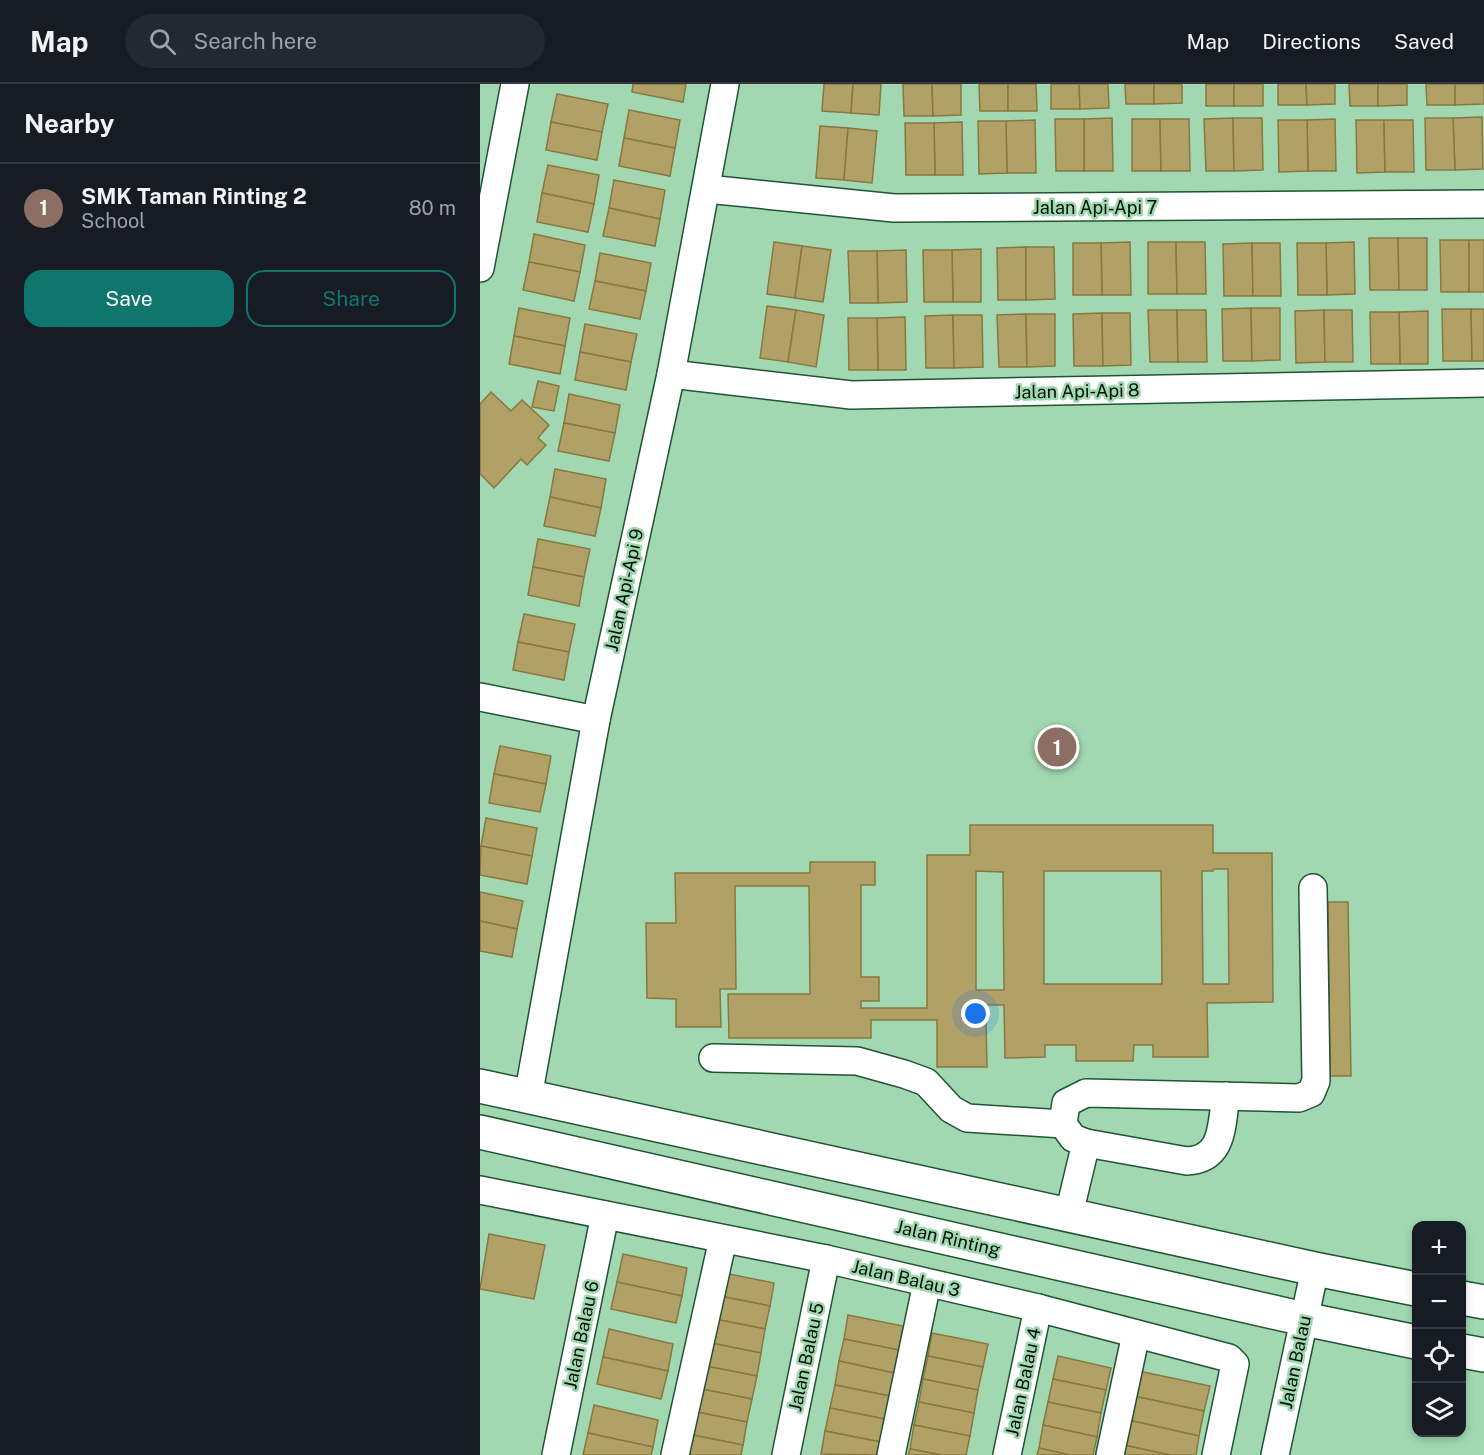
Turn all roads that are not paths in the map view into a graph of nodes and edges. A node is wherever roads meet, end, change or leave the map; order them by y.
1 (515, 84) edge
2 (725, 84) edge
3 (707, 189) junction
4 (1484, 204) edge
5 (480, 268) edge
6 (671, 374) junction
7 (1484, 383) edge
8 (480, 697) edge
9 (596, 720) junction
10 (1313, 888) dead end
11 (713, 1058) dead end
12 (480, 1086) edge
13 (1226, 1096) junction
14 (528, 1097) junction
15 (1063, 1124) junction
16 (480, 1132) edge
17 (1086, 1143) junction
18 (480, 1190) edge
19 (1069, 1214) junction
20 (605, 1215) junction
21 (723, 1239) junction
22 (826, 1259) junction
23 (1315, 1269) junction
24 (927, 1283) junction
25 (1412, 1288) edge
26 (1466, 1299) edge
27 (1484, 1302) edge
28 (1038, 1308) junction
29 (1304, 1319) junction
30 (1136, 1334) junction
31 (1412, 1341) edge
32 (1466, 1352) edge
33 (1484, 1355) edge
34 (556, 1455) edge
35 (675, 1455) edge
36 (786, 1455) edge
37 (891, 1455) edge
38 (1007, 1455) edge
39 (1110, 1455) edge
40 (1216, 1455) edge
41 (1275, 1455) edge

1 - 5 street
2 - 3 street, Jalan Api-Api 9
3 - 4 street, Jalan Api-Api 7
3 - 6 street, Jalan Api-Api 9
6 - 7 street, Jalan Api-Api 8
6 - 9 street, Jalan Api-Api 9
8 - 9 street
9 - 14 street, Jalan Api-Api 9
10 - 13 street
11 - 15 street
12 - 14 main road
13 - 15 street
13 - 17 street
14 - 19 main road
15 - 17 street
16 - 29 main road, Jalan Rinting
17 - 19 street
18 - 20 street, Jalan Balau 3
19 - 23 main road
20 - 21 street, Jalan Balau 3
20 - 34 street, Jalan Balau 6
21 - 22 street, Jalan Balau 3
21 - 35 street
22 - 24 street, Jalan Balau 3
22 - 36 street, Jalan Balau 5
23 - 25 main road
23 - 29 street, Jalan Balau
24 - 28 street, Jalan Balau 3
24 - 37 street
26 - 27 main road
28 - 30 street, Jalan Balau 3
28 - 38 street, Jalan Balau 4
29 - 31 main road, Jalan Rinting
29 - 41 street, Jalan Balau
30 - 39 street
30 - 40 street, Jalan Balau 3
32 - 33 main road

